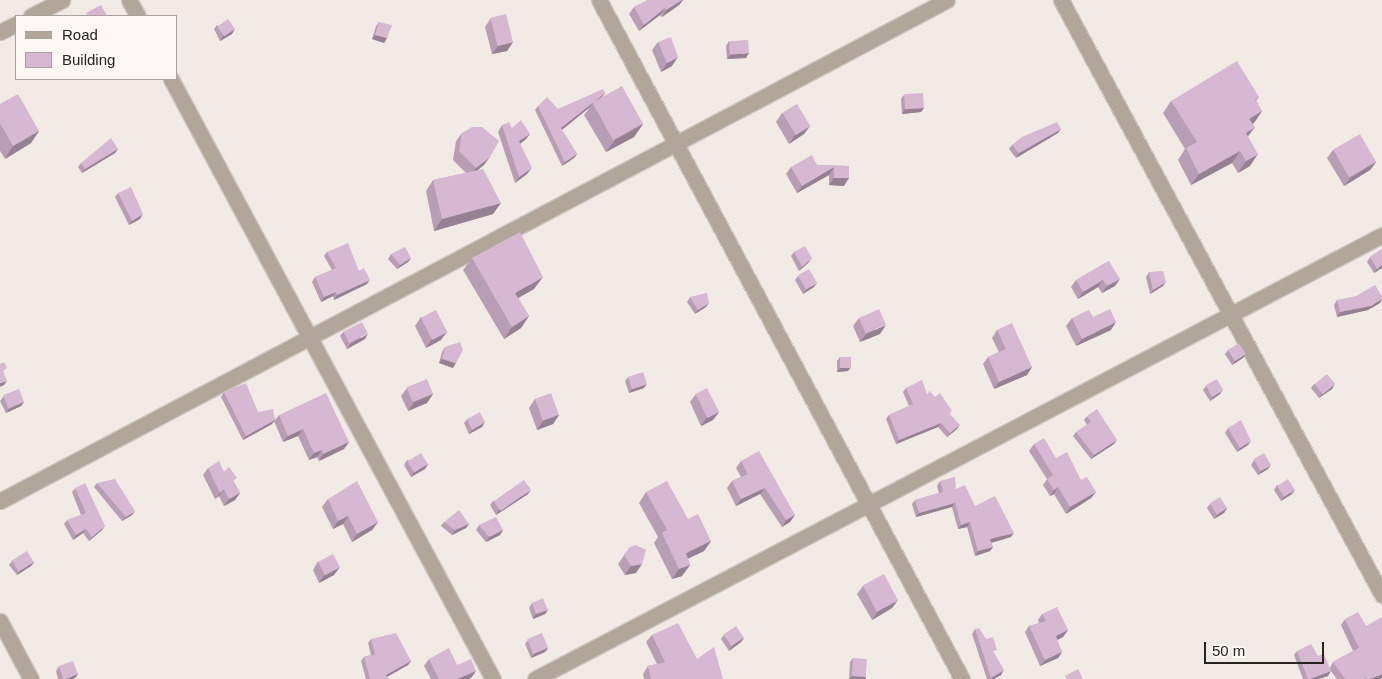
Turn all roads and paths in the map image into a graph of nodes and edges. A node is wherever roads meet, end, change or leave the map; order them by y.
1 (62, 0) edge
2 (129, 0) edge
3 (599, 0) edge
4 (947, 0) edge
5 (1061, 0) edge
6 (33, 15) edge
7 (137, 15) edge
8 (15, 24) edge
9 (0, 32) edge
10 (172, 80) edge
11 (676, 144) junction
12 (1382, 234) edge
13 (1230, 314) junction
14 (310, 337) junction
15 (0, 501) edge
16 (868, 504) junction
17 (1382, 595) edge
18 (0, 621) edge
19 (31, 679) edge
20 (493, 679) edge
21 (535, 679) edge
22 (962, 679) edge

1 - 6 street
2 - 7 street
3 - 11 street
4 - 11 street
5 - 13 street
8 - 9 street
10 - 14 street
11 - 14 street
11 - 16 street
12 - 13 street
13 - 16 street
13 - 17 street
14 - 15 street
14 - 20 street
16 - 21 street
16 - 22 street
18 - 19 street

